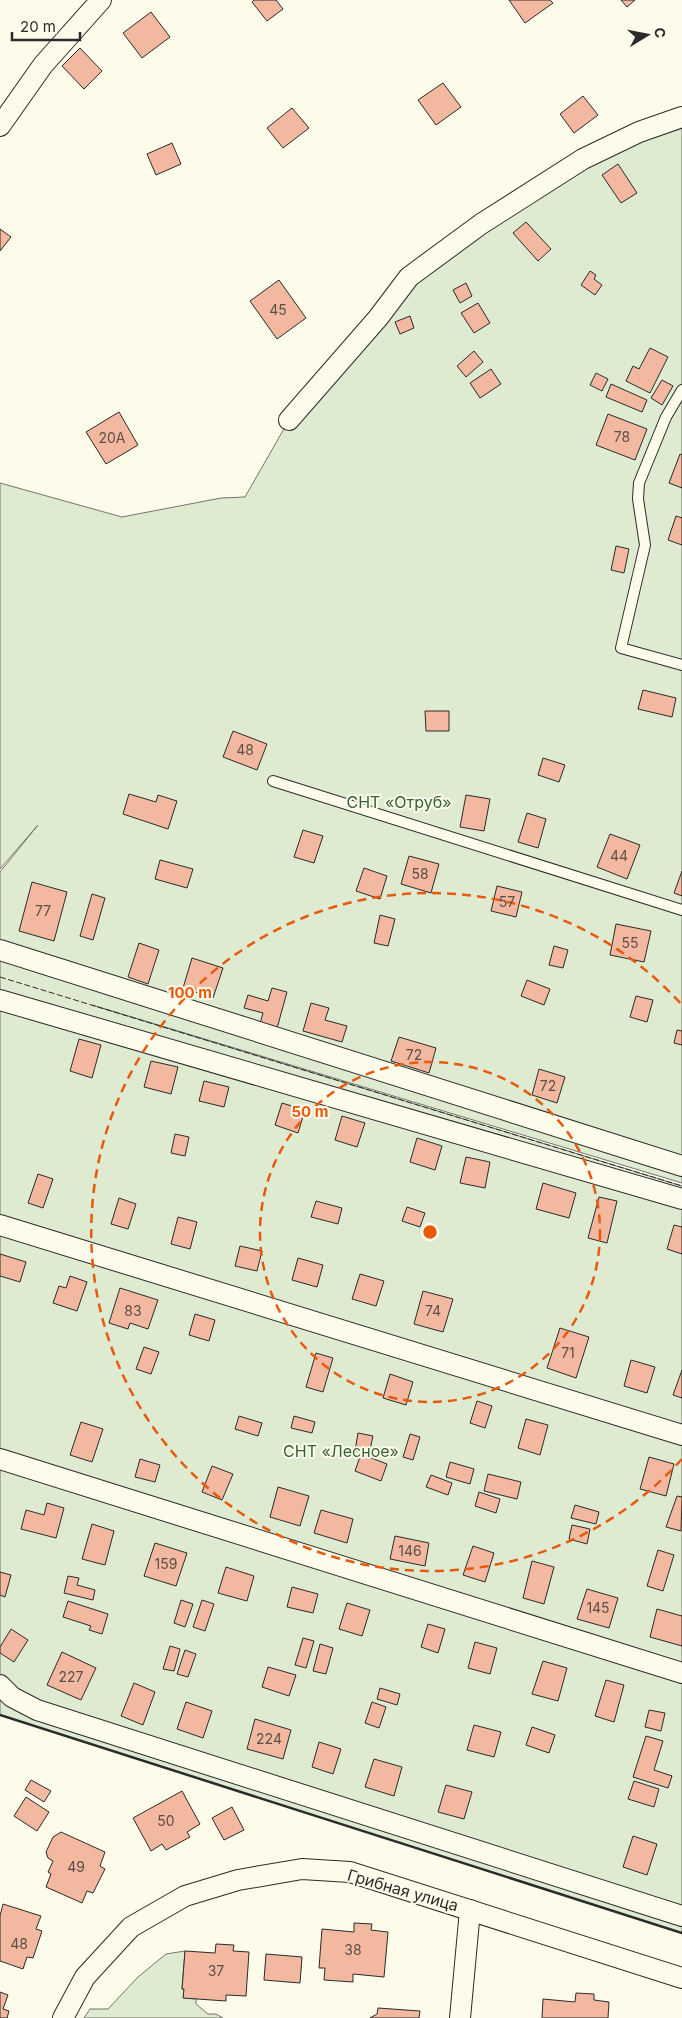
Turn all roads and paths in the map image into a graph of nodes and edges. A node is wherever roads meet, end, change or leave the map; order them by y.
1 (101, 0) edge
2 (682, 117) edge
3 (0, 126) edge
4 (682, 390) edge
5 (289, 420) dead end
6 (682, 665) edge
7 (273, 781) dead end
8 (682, 910) edge
9 (0, 950) edge
10 (0, 1000) edge
11 (682, 1166) edge
12 (682, 1199) edge
13 (0, 1225) edge
14 (682, 1435) edge
15 (0, 1459) edge
16 (682, 1673) edge
17 (0, 1686) edge
18 (470, 1910) junction
19 (682, 1916) edge
20 (682, 1978) edge
21 (63, 2018) edge
22 (460, 2018) edge

1 - 3 street
2 - 5 street
4 - 6 lane
7 - 8 lane
9 - 11 street
10 - 12 street
13 - 14 street
15 - 16 street
17 - 19 street
18 - 20 street, Грибная улица
18 - 21 street, Грибная улица
18 - 22 street, Грибная улица

